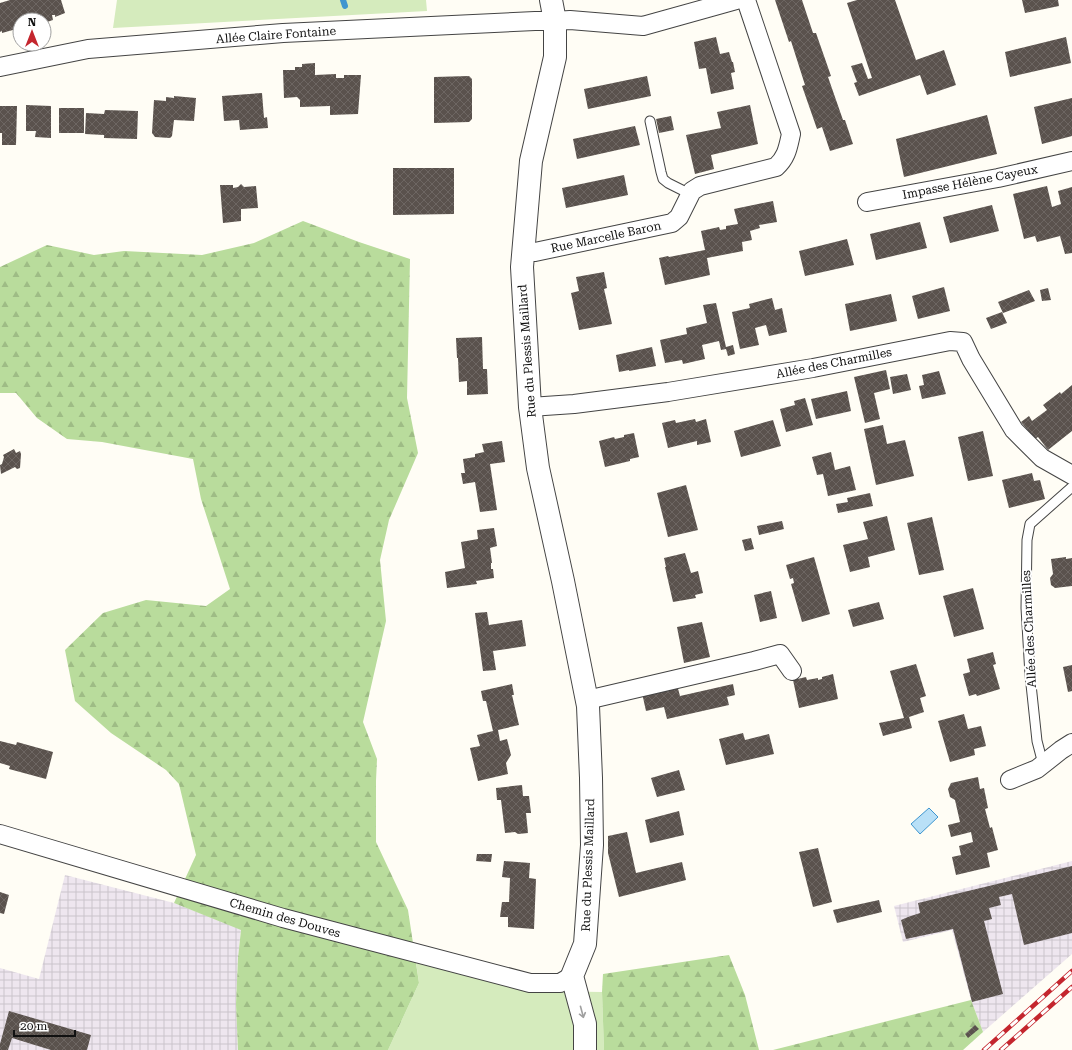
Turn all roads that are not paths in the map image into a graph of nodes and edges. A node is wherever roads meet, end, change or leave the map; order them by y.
1 (551, 0) edge
2 (736, 0) edge
3 (746, 0) edge
4 (555, 22) junction
5 (0, 67) edge
6 (650, 121) dead end
7 (1072, 161) edge
8 (690, 194) junction
9 (867, 202) dead end
10 (523, 251) junction
11 (530, 407) junction
12 (1072, 475) edge
13 (1072, 487) edge
14 (792, 671) dead end
15 (587, 700) junction
16 (1072, 744) edge
17 (1043, 764) junction
18 (1010, 780) dead end
19 (0, 834) edge
20 (572, 976) junction
21 (585, 1050) edge

1 - 4 street, Rue du Plessis Maillard
2 - 4 street, Allée Claire Fontaine
3 - 8 street
4 - 5 street, Allée Claire Fontaine
4 - 10 street, Rue du Plessis Maillard
6 - 8 lane
7 - 9 street, Impasse Hélène Cayeux
8 - 10 street, Rue Marcelle Baron
10 - 11 street, Rue du Plessis Maillard
11 - 12 street, Allée des Charmilles
11 - 15 street, Rue du Plessis Maillard
13 - 17 lane, Allée des Charmilles
14 - 15 street
15 - 20 street, Rue du Plessis Maillard
16 - 17 street
17 - 18 street
19 - 20 street, Chemin des Douves
20 -> 21 street

